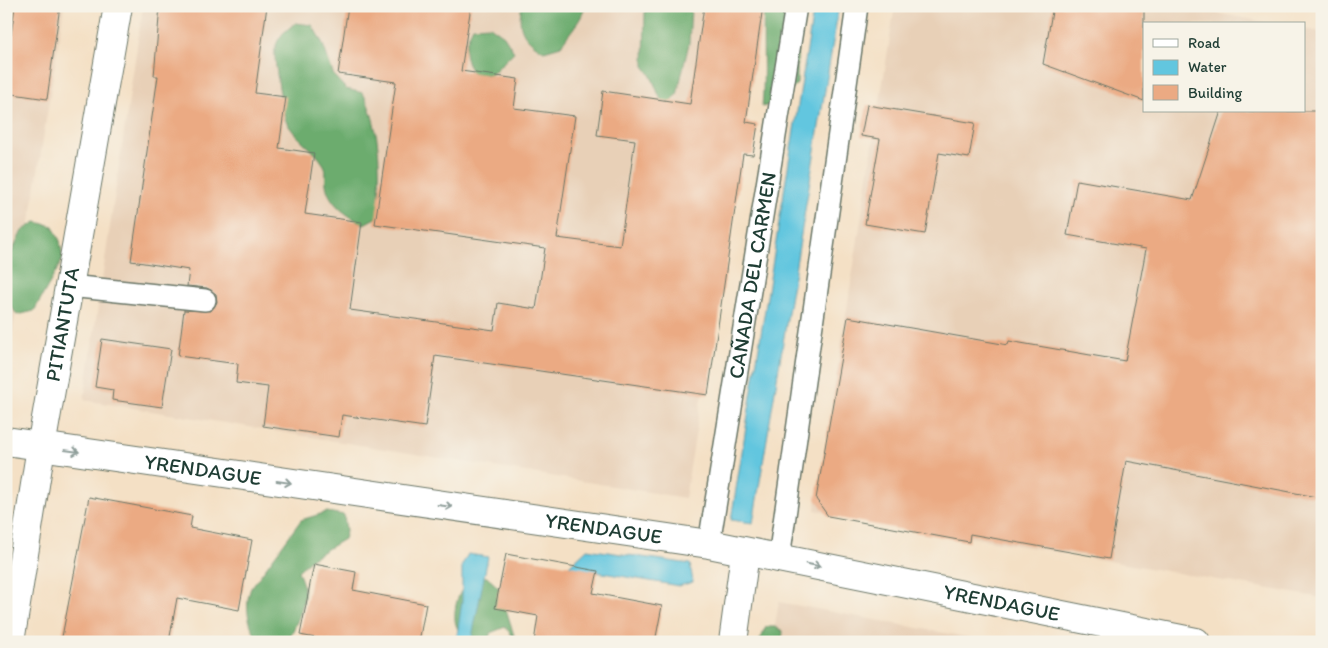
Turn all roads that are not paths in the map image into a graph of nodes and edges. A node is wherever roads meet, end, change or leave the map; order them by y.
1 (118, 6) edge
2 (796, 6) edge
3 (857, 6) edge
4 (70, 286) junction
5 (205, 300) dead end
6 (6, 441) edge
7 (41, 446) junction
8 (709, 544) junction
9 (746, 553) junction
10 (779, 558) junction
11 (10, 642) edge
12 (733, 642) edge
13 (1196, 642) edge

1 - 4 street, PITIANTUTA
2 - 8 lane, CAÑADA DEL CARMEN
3 - 10 lane
4 - 5 lane
4 - 7 street, PITIANTUTA
6 - 7 street, YRENDAGUE
7 -> 8 street, YRENDAGUE
7 - 11 street, PITIANTUTA
8 - 9 street, YRENDAGUE
9 - 10 street, YRENDAGUE
9 - 12 street
10 -> 13 street, YRENDAGUE

